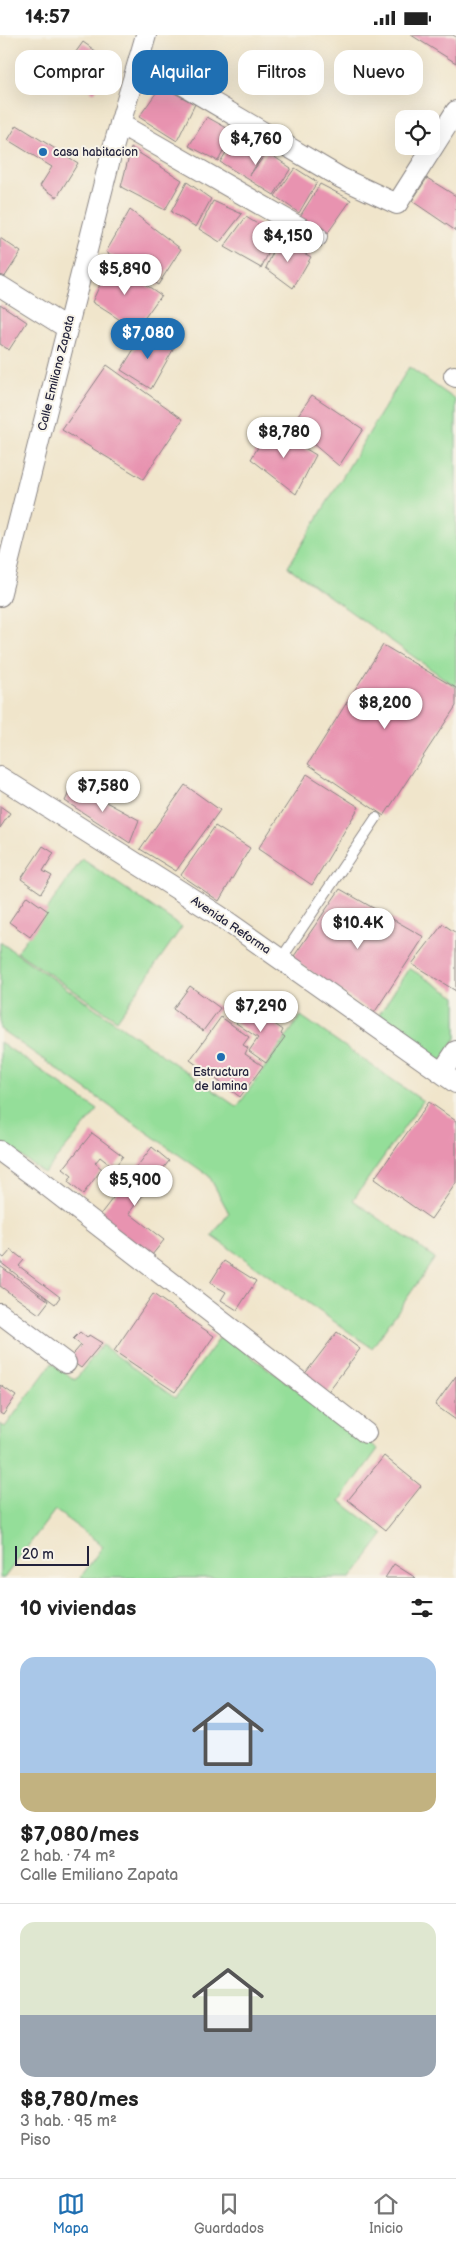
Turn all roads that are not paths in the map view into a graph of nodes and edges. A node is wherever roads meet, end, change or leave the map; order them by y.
1 (146, 35) edge
2 (142, 50) edge
3 (132, 83) edge
4 (200, 95) edge
5 (456, 111) edge
6 (120, 124) junction
7 (317, 237) dead end
8 (0, 286) edge
9 (67, 328) junction
10 (0, 596) edge
11 (0, 777) edge
12 (376, 818) dead end
13 (281, 959) junction
14 (456, 1051) edge
15 (449, 1077) edge
16 (0, 1151) edge
17 (0, 1313) edge
18 (66, 1363) dead end
19 (366, 1433) dead end

1 - 2 street, Calle Emiliano Zapata
3 - 6 street, Calle Emiliano Zapata
4 - 5 street
6 - 7 street
6 - 9 street, Calle Emiliano Zapata
8 - 9 street
9 - 10 street, Calle Emiliano Zapata
11 - 13 street, Avenida Reforma
12 - 13 lane
13 - 15 street, Avenida Reforma
14 - 15 street
16 - 19 street
17 - 18 street

